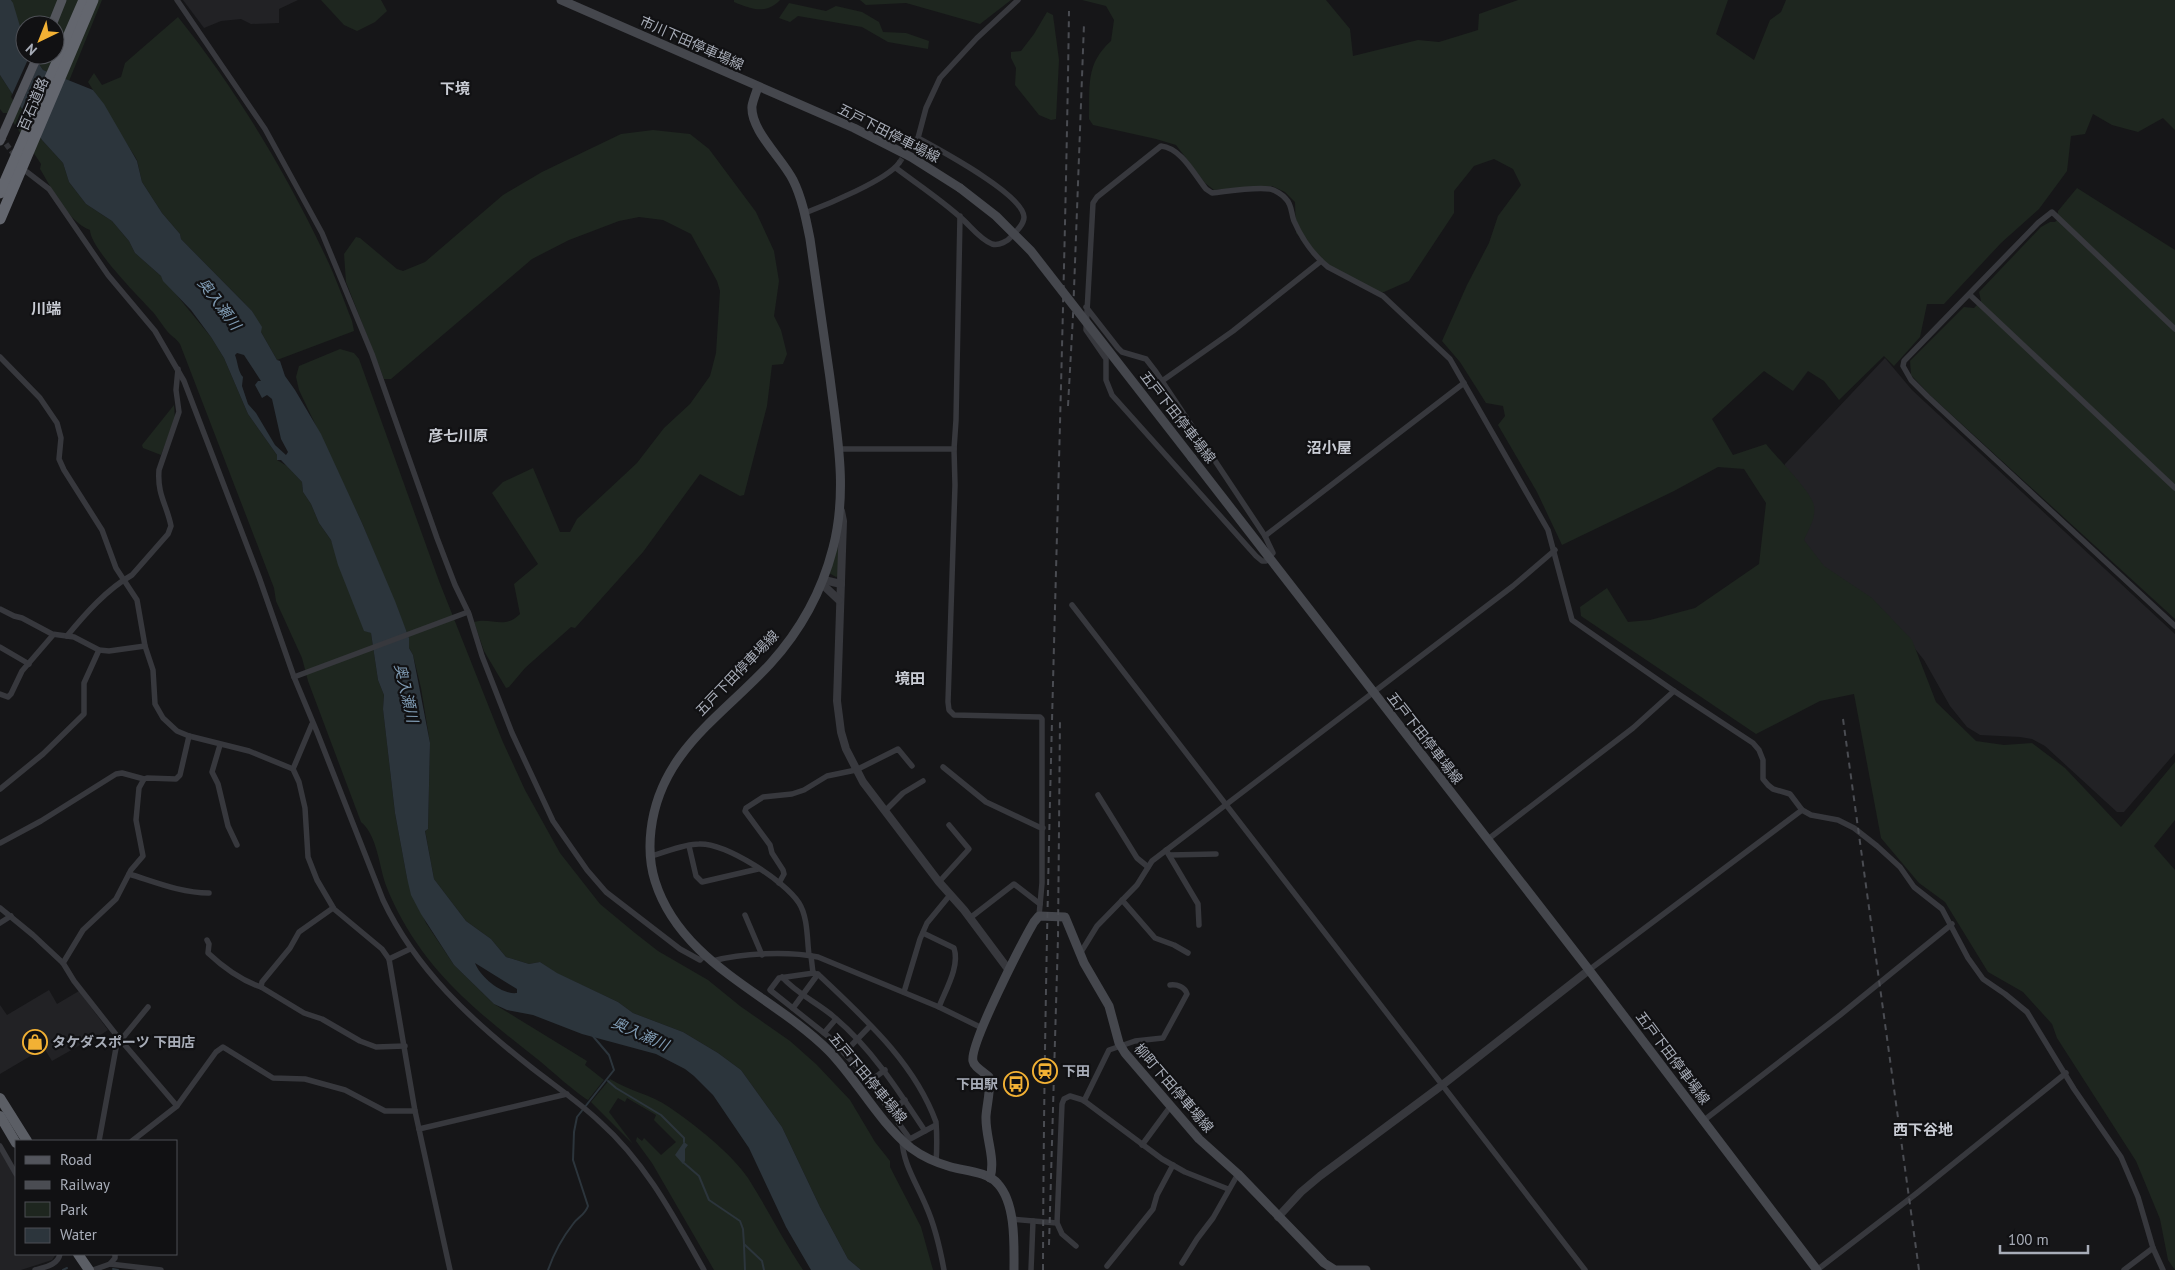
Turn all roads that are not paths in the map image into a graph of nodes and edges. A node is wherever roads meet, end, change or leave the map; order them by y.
1 (62, 0) edge
2 (84, 0) edge
3 (93, 0) edge
4 (177, 0) edge
5 (561, 0) edge
6 (1018, 0) edge
7 (56, 15) edge
8 (34, 65) edge
9 (758, 87) junction
10 (918, 138) junction
11 (0, 141) edge
12 (26, 146) junction
13 (912, 146) tunnel mouth
14 (28, 172) dead end
15 (0, 193) edge
16 (805, 213) junction
17 (960, 216) junction
18 (0, 219) edge
19 (1321, 261) junction
20 (1970, 295) junction
21 (1086, 307) junction
22 (2175, 329) edge
23 (0, 356) edge
24 (178, 369) junction
25 (1162, 382) junction
26 (1464, 384) junction
27 (954, 449) junction
28 (840, 450) junction
29 (2175, 488) edge
30 (840, 508) junction
31 (1265, 536) junction
32 (1555, 550) junction
33 (1270, 557) junction
34 (125, 580) junction
35 (823, 582) junction
36 (841, 584) junction
37 (839, 600) junction
38 (1072, 605) dead end
39 (0, 609) edge
40 (466, 613) junction
41 (2175, 626) edge
42 (53, 635) junction
43 (67, 636) junction
44 (145, 646) junction
45 (0, 647) edge
46 (99, 650) junction
47 (29, 664) junction
48 (296, 676) junction
49 (1674, 691) junction
50 (1373, 692) junction
51 (0, 694) edge
52 (312, 724) junction
53 (189, 736) junction
54 (220, 745) junction
55 (912, 766) dead end
56 (943, 766) dead end
57 (293, 769) junction
58 (856, 770) junction
59 (144, 780) junction
60 (923, 780) dead end
61 (0, 789) edge
62 (1098, 795) dead end
63 (1226, 804) junction
64 (1802, 810) junction
65 (885, 811) junction
66 (949, 825) dead end
67 (1043, 828) junction
68 (1487, 840) junction
69 (0, 843) edge
70 (237, 844) dead end
71 (689, 846) junction
72 (1168, 853) junction
73 (1216, 854) dead end
74 (651, 856) junction
75 (1148, 867) junction
76 (758, 869) junction
77 (129, 874) junction
78 (938, 882) junction
79 (779, 884) junction
80 (209, 893) dead end
81 (950, 895) junction
82 (1122, 900) junction
83 (1040, 904) junction
84 (0, 908) edge
85 (334, 908) junction
86 (745, 915) dead end
87 (11, 916) junction
88 (1039, 916) junction
89 (970, 918) junction
90 (0, 923) edge
91 (1952, 924) junction
92 (1199, 925) dead end
93 (922, 933) junction
94 (207, 940) dead end
95 (410, 949) junction
96 (1081, 952) junction
97 (1188, 953) dead end
98 (762, 955) junction
99 (810, 956) junction
100 (709, 958) junction
101 (389, 959) junction
102 (63, 963) junction
103 (1008, 969) junction
104 (1589, 970) junction
105 (816, 974) junction
106 (782, 978) junction
107 (1170, 985) dead end
108 (261, 988) junction
109 (904, 992) junction
110 (802, 995) junction
111 (148, 1007) dead end
112 (939, 1007) junction
113 (793, 1008) junction
114 (836, 1019) junction
115 (870, 1026) junction
116 (982, 1028) junction
117 (824, 1033) junction
118 (119, 1039) junction
119 (857, 1040) junction
120 (405, 1046) junction
121 (1120, 1046) junction
122 (844, 1054) junction
123 (885, 1070) junction
124 (2066, 1073) junction
125 (870, 1081) junction
126 (1441, 1086) junction
127 (567, 1094) junction
128 (0, 1098) edge
129 (905, 1100) junction
130 (1084, 1101) junction
131 (177, 1106) junction
132 (1170, 1107) junction
133 (415, 1110) junction
134 (891, 1111) junction
135 (0, 1116) edge
136 (1703, 1121) junction
137 (936, 1125) junction
138 (419, 1130) junction
139 (925, 1131) junction
140 (26, 1140) edge
141 (99, 1140) edge
142 (133, 1140) edge
143 (902, 1140) junction
144 (15, 1141) edge
145 (1142, 1144) junction
146 (0, 1146) edge
147 (936, 1162) junction
148 (1173, 1165) junction
149 (15, 1172) edge
150 (1238, 1174) junction
151 (990, 1178) junction
152 (1228, 1189) junction
153 (1278, 1217) junction
154 (1012, 1219) junction
155 (1033, 1221) junction
156 (1057, 1223) junction
157 (1076, 1246) dead end
158 (2153, 1248) junction
159 (60, 1255) edge
160 (79, 1255) edge
161 (86, 1255) edge
162 (115, 1255) edge
163 (1182, 1263) dead end
164 (110, 1264) junction
165 (1108, 1266) dead end
166 (35, 1270) edge
167 (90, 1270) edge
168 (152, 1270) edge
169 (161, 1270) edge
170 (450, 1270) edge
171 (704, 1270) edge
172 (944, 1270) edge
173 (1014, 1270) edge
174 (1031, 1270) edge
175 (1366, 1270) edge
176 (1585, 1270) edge
177 (1817, 1270) edge
178 (2124, 1270) edge
179 (2163, 1270) edge

1 - 7 main road
2 - 12 highway, 百石道路
3 - 12 highway, 百石道路
4 - 40 street
5 - 9 main road, 市川下田停車場線
6 - 10 street
8 - 11 main road
9 - 16 main road, 五戸下田停車場線
9 - 33 main road, 五戸下田停車場線, bridge
10 - 13 street
10 - 17 street
12 - 15 highway, 百石道路
12 - 18 highway, 百石道路
14 - 24 street
16 - 17 street
16 - 28 main road, 五戸下田停車場線
17 - 27 street
19 - 21 street
19 - 25 street
19 - 26 street
20 - 22 street
20 - 29 street
20 - 41 street
21 - 25 street
21 - 33 street
23 - 34 street
24 - 34 street
24 - 48 street
25 - 31 street
26 - 31 street
26 - 32 street
27 - 28 street
27 - 67 street
28 - 30 main road, 五戸下田停車場線
30 - 35 main road, 五戸下田停車場線
30 - 36 street
31 - 33 street
32 - 49 street
32 - 50 street
33 - 50 main road, 五戸下田停車場線
34 - 43 street
34 - 44 street
35 - 36 street
35 - 37 street
35 - 74 main road, 五戸下田停車場線
36 - 37 street
37 - 58 street
38 - 63 street
39 - 42 street
40 - 48 street
40 - 100 street
42 - 43 street
42 - 47 street
43 - 46 street
44 - 46 street
44 - 53 street
45 - 47 street
46 - 61 street
47 - 51 street
48 - 52 street
49 - 64 street
49 - 68 street
50 - 63 street
50 - 68 main road, 五戸下田停車場線
52 - 57 street
52 - 95 street
53 - 54 street
53 - 59 street
54 - 57 street
54 - 70 street
55 - 58 street
56 - 67 street
57 - 85 street
58 - 65 street
58 - 79 street
59 - 69 street
59 - 77 street
60 - 65 street
62 - 75 street
63 - 72 street
63 - 126 street
64 - 91 street
64 - 104 street
65 - 78 street
66 - 78 street
67 - 83 street
68 - 104 main road, 五戸下田停車場線
71 - 74 street
71 - 76 street
71 - 76 street
72 - 73 street
72 - 75 street
72 - 92 street
74 - 100 main road, 五戸下田停車場線
75 - 82 street
76 - 79 street
77 - 80 street
77 - 102 street
78 - 81 street
79 - 99 street
81 - 89 street
81 - 93 street
82 - 96 street
82 - 97 street
83 - 88 street
83 - 89 street
84 - 87 street
85 - 101 street
85 - 108 street
86 - 98 street
87 - 90 street
87 - 102 street
88 - 96 main road, 柳町下田停車場線
88 - 103 main road
89 - 103 street
91 - 124 street
91 - 136 street
93 - 109 street
93 - 112 street
94 - 108 street
95 - 101 street
95 - 127 street
96 - 121 main road, 柳町下田停車場線
98 - 99 street
98 - 100 street
99 - 105 street
99 - 109 street
100 - 143 main road, 五戸下田停車場線
101 - 120 street
102 - 118 street
103 - 116 main road
104 - 126 street
104 - 136 main road, 五戸下田停車場線
105 - 106 street
105 - 110 street
105 - 115 street
106 - 110 street
106 - 113 street
107 - 121 street
108 - 120 street
109 - 112 street
110 - 113 street
110 - 114 street
111 - 118 street
112 - 116 street
113 - 117 street
114 - 117 street
114 - 119 street
115 - 119 street
115 - 137 street
116 - 151 main road
117 - 122 street
118 - 131 street
118 - 141 street
119 - 122 street
119 - 123 street
120 - 133 street
121 - 130 street
121 - 132 main road, 柳町下田停車場線
122 - 125 street
123 - 125 street
123 - 129 street
124 - 158 street
124 - 177 street
125 - 134 street
126 - 153 street
126 - 176 street
127 - 138 street
127 - 171 street
128 - 140 highway
129 - 134 street
129 - 139 street
130 - 145 street
130 - 156 street
131 - 133 street
131 - 142 street
132 - 145 street
132 - 150 main road, 柳町下田停車場線
133 - 138 street
134 - 139 street
135 - 144 highway
136 - 177 main road, 五戸下田停車場線
137 - 139 street
137 - 147 street
138 - 170 street
143 - 147 main road, 五戸下田停車場線
143 - 172 street
145 - 148 street
146 - 149 street
147 - 151 main road, 五戸下田停車場線
148 - 152 street
148 - 165 street
150 - 152 street
150 - 153 main road, 柳町下田停車場線
151 - 154 main road
152 - 163 street
153 - 175 main road, 柳町下田停車場線
154 - 155 street
154 - 173 main road
155 - 156 street
155 - 174 street
156 - 157 street
158 - 178 street
158 - 179 street
159 - 166 street
160 - 167 highway
161 - 167 highway
162 - 164 street
164 - 167 street
164 - 168 street
168 - 169 street

